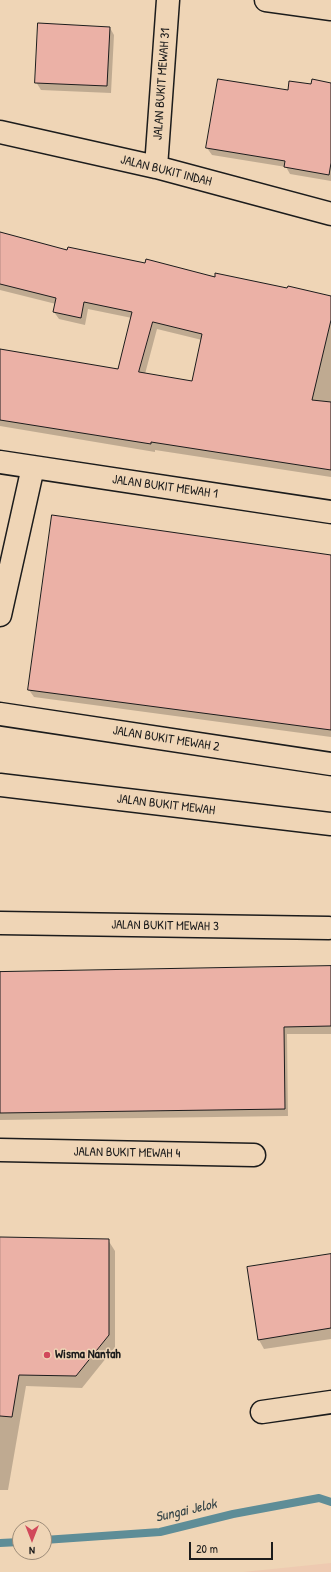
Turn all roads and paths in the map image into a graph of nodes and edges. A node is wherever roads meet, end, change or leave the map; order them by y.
1 (168, 0) edge
2 (266, 0) edge
3 (331, 9) edge
4 (0, 132) edge
5 (156, 167) junction
6 (331, 214) edge
7 (0, 462) edge
8 (33, 467) junction
9 (331, 512) edge
10 (0, 616) edge
11 (0, 714) edge
12 (331, 764) edge
13 (0, 785) edge
14 (331, 824) edge
15 (0, 923) edge
16 (329, 928) dead end
17 (0, 1150) edge
18 (254, 1156) dead end
19 (331, 1402) edge
20 (262, 1412) dead end

1 - 5 street, JALAN BUKIT MEWAH 31
2 - 3 street
4 - 5 street, JALAN BUKIT INDAH
5 - 6 street, JALAN BUKIT INDAH
7 - 8 street, JALAN BUKIT MEWAH 1
8 - 9 street, JALAN BUKIT MEWAH 1
8 - 10 street
11 - 12 street, JALAN BUKIT MEWAH 2
13 - 14 street, JALAN BUKIT MEWAH
15 - 16 street, JALAN BUKIT MEWAH 3
17 - 18 street, JALAN BUKIT MEWAH 4
19 - 20 street

